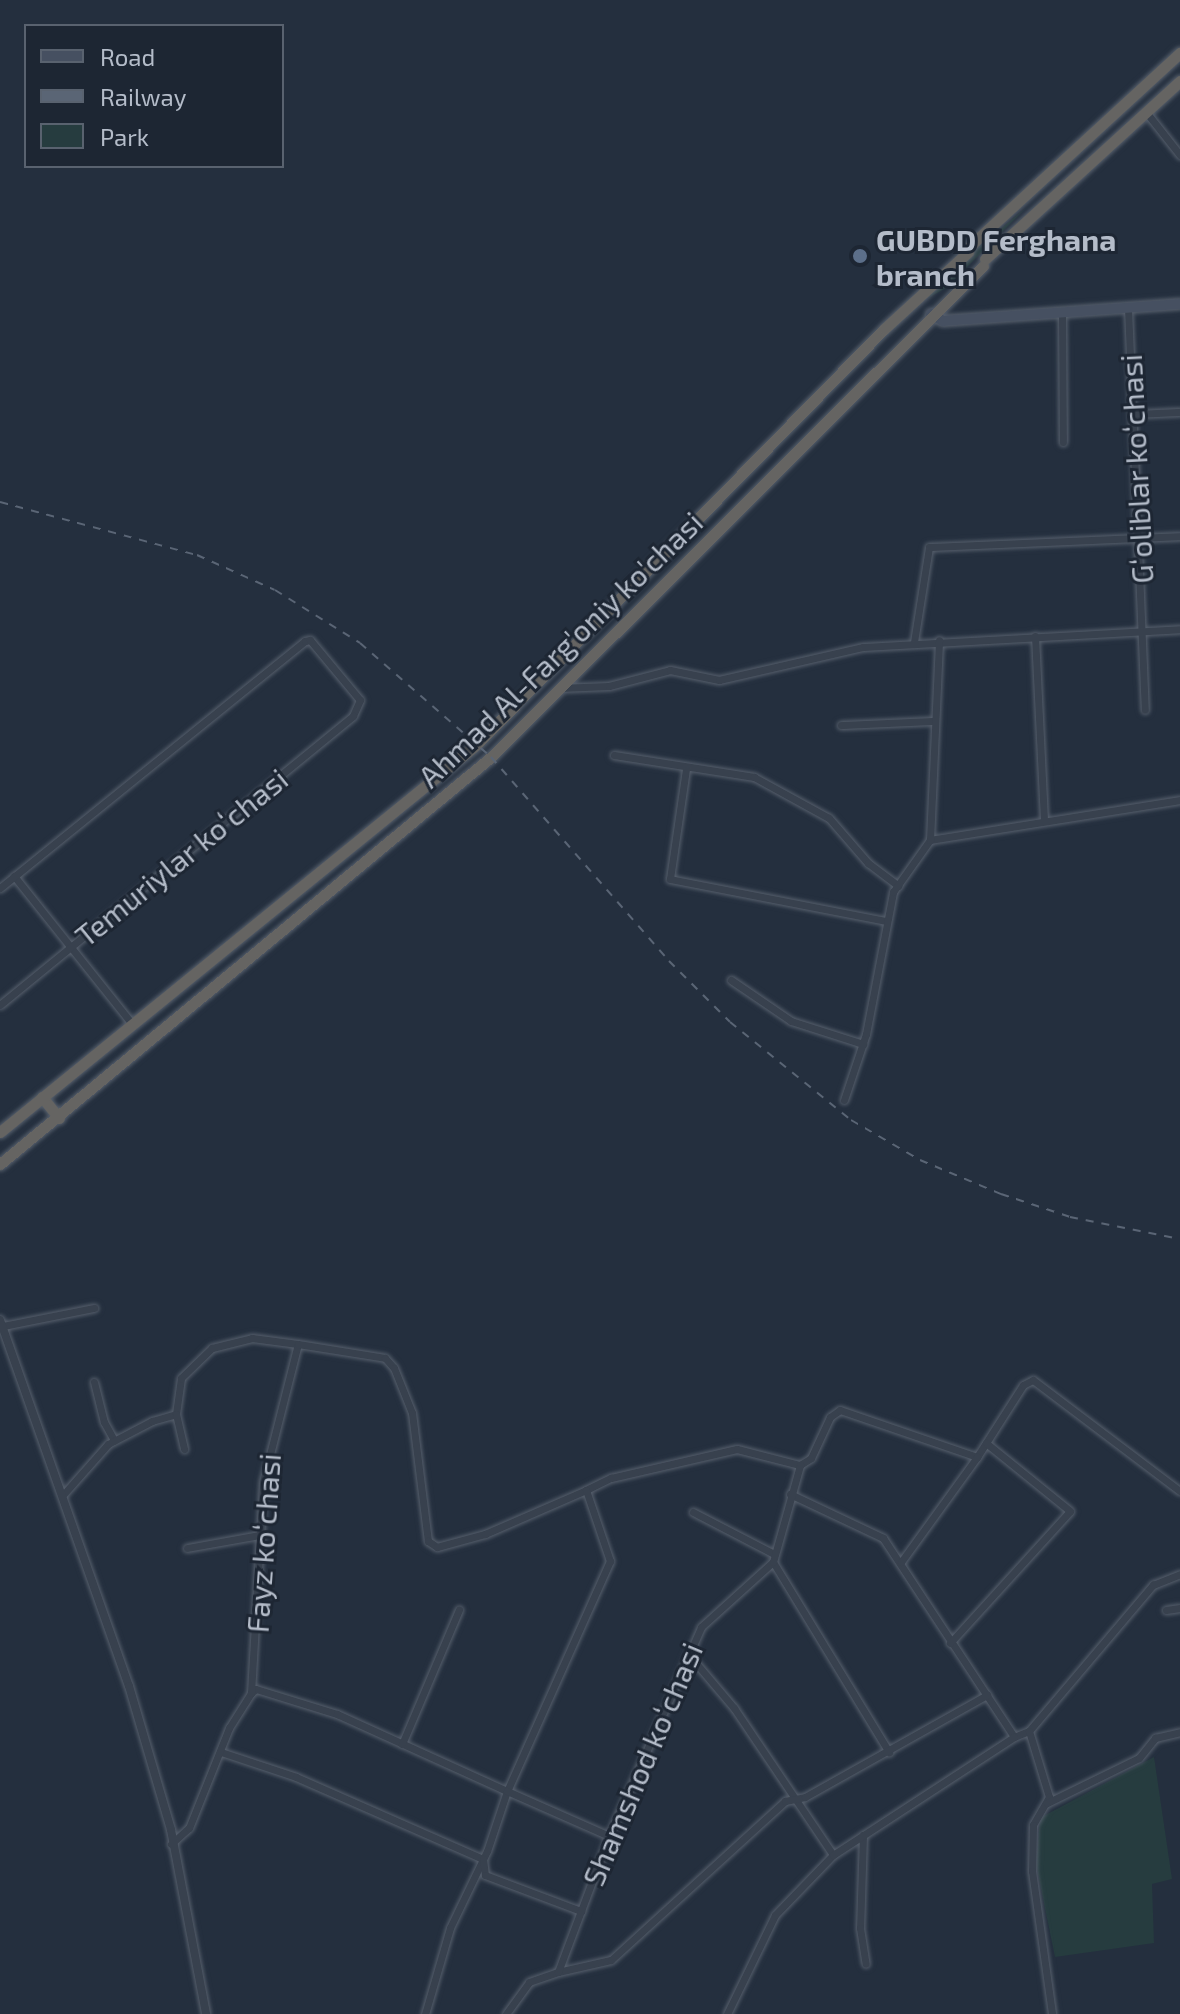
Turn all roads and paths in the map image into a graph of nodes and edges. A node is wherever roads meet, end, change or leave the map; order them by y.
1 (1180, 53) edge
2 (1180, 81) edge
3 (1146, 112) junction
4 (1180, 155) edge
5 (1180, 304) edge
6 (1128, 308) junction
7 (1062, 312) junction
8 (931, 314) junction
9 (1180, 412) edge
10 (1134, 414) junction
11 (1063, 442) dead end
12 (739, 476) junction
13 (756, 491) junction
14 (1180, 536) edge
15 (1140, 538) junction
16 (1180, 629) edge
17 (1144, 630) junction
18 (1035, 636) junction
19 (939, 640) junction
20 (914, 642) junction
21 (559, 688) junction
22 (1145, 710) dead end
23 (934, 721) junction
24 (841, 725) dead end
25 (614, 755) dead end
26 (686, 769) junction
27 (1180, 800) edge
28 (1044, 821) junction
29 (930, 840) junction
30 (14, 876) junction
31 (898, 886) junction
32 (0, 888) edge
33 (887, 921) junction
34 (72, 946) junction
35 (731, 980) dead end
36 (0, 1005) edge
37 (133, 1025) junction
38 (863, 1044) junction
39 (42, 1097) junction
40 (844, 1100) dead end
41 (59, 1118) junction
42 (0, 1132) edge
43 (0, 1164) edge
44 (94, 1308) dead end
45 (1, 1323) edge
46 (298, 1344) junction
47 (94, 1382) dead end
48 (176, 1414) junction
49 (114, 1440) junction
50 (986, 1443) junction
51 (184, 1449) dead end
52 (977, 1457) junction
53 (800, 1465) junction
54 (586, 1490) junction
55 (1180, 1491) edge
56 (790, 1494) junction
57 (62, 1496) junction
58 (693, 1512) dead end
59 (259, 1535) junction
60 (187, 1548) dead end
61 (774, 1558) junction
62 (901, 1562) junction
63 (1180, 1574) edge
64 (1180, 1608) edge
65 (459, 1610) dead end
66 (1166, 1610) dead end
67 (950, 1643) junction
68 (689, 1655) junction
69 (251, 1693) junction
70 (987, 1695) junction
71 (1029, 1731) junction
72 (1180, 1732) edge
73 (1014, 1737) junction
74 (402, 1744) junction
75 (221, 1752) junction
76 (889, 1752) junction
77 (507, 1791) junction
78 (796, 1799) junction
79 (1047, 1803) junction
80 (863, 1835) junction
81 (609, 1836) junction
82 (171, 1844) junction
83 (833, 1855) junction
84 (483, 1859) junction
85 (581, 1911) junction
86 (866, 1964) dead end
87 (558, 1972) junction
88 (206, 2014) edge
89 (425, 2014) edge
90 (506, 2014) edge
91 (727, 2014) edge
92 (1052, 2014) edge

1 - 12 highway, Ahmad Al-Farg'oniy ko'chasi
2 - 3 highway, Ahmad Al-Farg'oniy ko'chasi
3 - 4 street
3 - 8 highway, Ahmad Al-Farg'oniy ko'chasi
5 - 6 main road
6 - 7 main road
6 - 10 street, Gʻoliblar koʻchasi
7 - 8 main road
7 - 11 street
8 - 13 highway, Ahmad Al-Farg'oniy ko'chasi
9 - 10 street
10 - 15 street, Gʻoliblar koʻchasi
12 - 13 highway
12 - 37 highway, Ahmad Al-Farg'oniy ko'chasi
13 - 21 highway, Ahmad Al-Farg'oniy ko'chasi
14 - 15 street
15 - 17 street, Gʻoliblar koʻchasi
15 - 20 street
16 - 17 street
17 - 18 street
17 - 22 street, Gʻoliblar koʻchasi
18 - 19 street
18 - 28 street
19 - 20 street
19 - 23 street
20 - 21 street
21 - 41 highway, Ahmad Al-Farg'oniy ko'chasi
23 - 24 street
23 - 29 street
25 - 26 street
26 - 31 street
26 - 33 street
27 - 28 street
28 - 29 street
29 - 31 street
30 - 32 street
30 - 34 street
30 - 34 street, Temuriylar koʻchasi
31 - 33 street
33 - 38 street
34 - 36 street, Temuriylar koʻchasi
34 - 37 street
35 - 38 street
37 - 39 highway, Ahmad Al-Farg'oniy ko'chasi
38 - 40 street
39 - 41 highway
39 - 42 highway, Ahmad Al-Farg'oniy ko'chasi
41 - 43 highway, Ahmad Al-Farg'oniy ko'chasi
44 - 45 street
45 - 57 street
46 - 48 street
46 - 54 street
46 - 59 street, Fayz koʻchasi
47 - 49 street
48 - 49 street
48 - 51 street
49 - 57 street
50 - 52 street
50 - 55 street
50 - 67 street
52 - 53 street
52 - 62 street
53 - 54 street
53 - 56 street
54 - 77 street
56 - 61 street
56 - 62 street
57 - 82 street
58 - 61 street
59 - 60 street
59 - 69 street, Fayz koʻchasi
61 - 68 street, Shamshod koʻchasi
61 - 76 street
62 - 67 street
63 - 71 street
64 - 66 street
65 - 74 street
67 - 70 street
68 - 78 street
68 - 81 street, Shamshod koʻchasi
69 - 74 street
69 - 75 street, Fayz koʻchasi
70 - 73 street
70 - 76 street
71 - 73 street
71 - 79 street
72 - 79 street
73 - 80 street
74 - 77 street
75 - 82 street, Fayz koʻchasi
75 - 84 street
76 - 78 street
77 - 81 street
77 - 84 street
78 - 83 street
78 - 87 street
79 - 92 street
80 - 83 street
80 - 86 street
81 - 85 street, Shamshod koʻchasi
82 - 88 street
83 - 91 street
84 - 85 street
84 - 89 street
85 - 87 street, Shamshod koʻchasi
87 - 90 street

